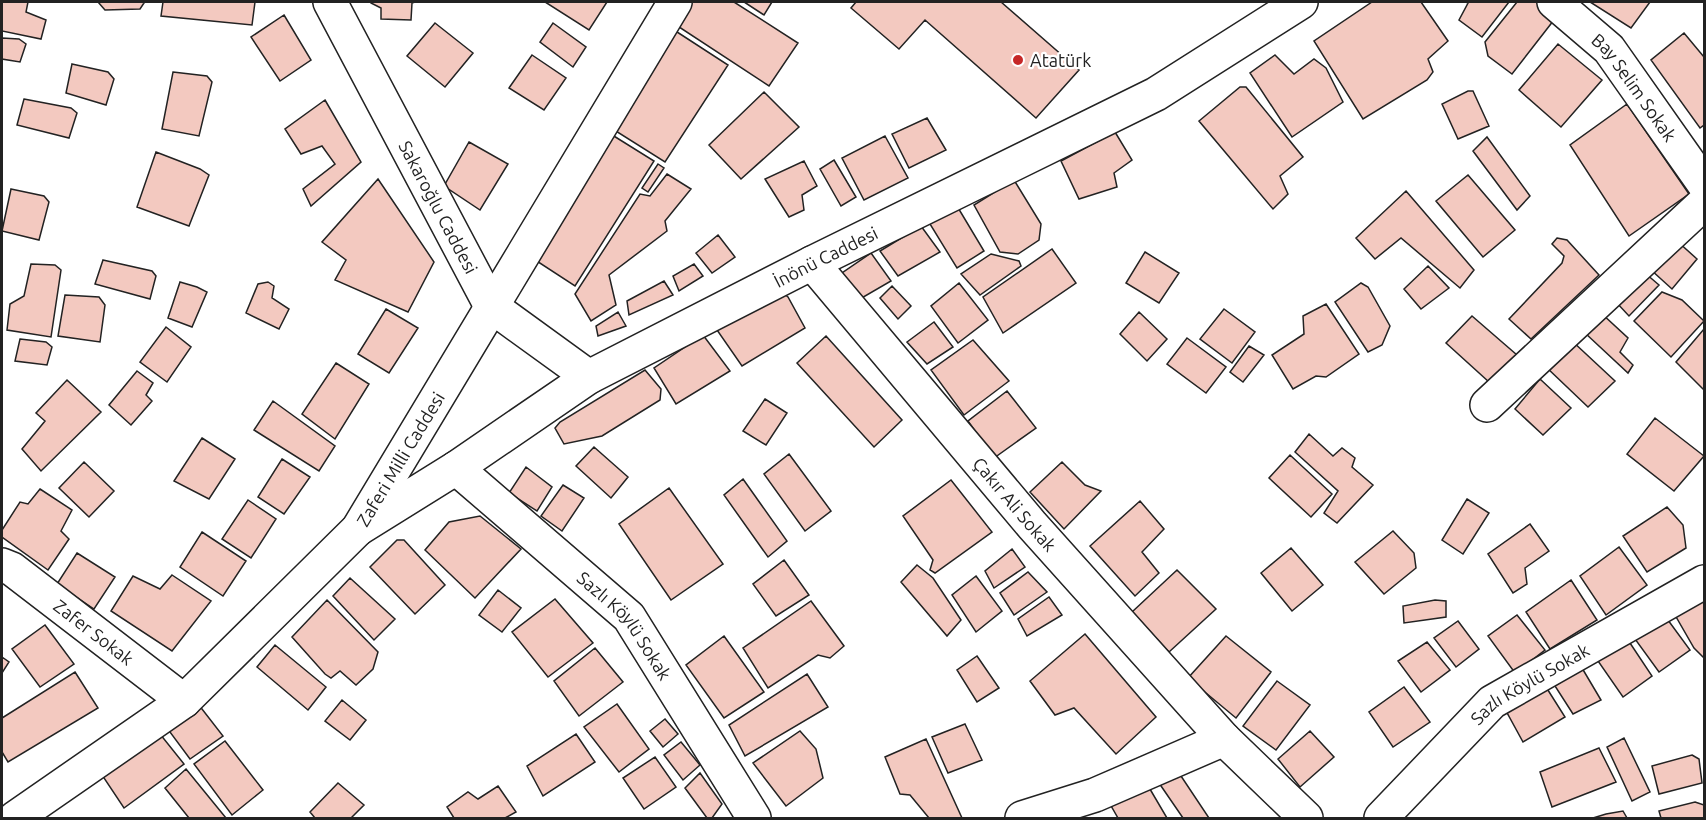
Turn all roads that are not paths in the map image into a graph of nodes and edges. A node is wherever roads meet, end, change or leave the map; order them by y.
1 (330, 2) edge
2 (675, 2) edge
3 (1301, 2) edge
4 (1554, 2) edge
5 (1704, 184) edge
6 (1704, 203) edge
7 (812, 262) junction
8 (491, 306) junction
9 (589, 377) junction
10 (1487, 405) dead end
11 (456, 468) junction
12 (358, 530) junction
13 (2, 565) edge
14 (1704, 582) edge
15 (184, 701) junction
16 (1224, 739) junction
17 (15, 819) edge
18 (754, 819) edge
19 (1022, 819) edge
20 (1306, 819) edge
21 (1381, 819) edge

1 - 8 street, Sakaroğlu Caddesi
2 - 8 street, Zaferi Milli Caddesi
3 - 7 street, İnönü Caddesi
4 - 5 street, Bay Selim Sokak
6 - 10 street
7 - 9 street, İnönü Caddesi
7 - 16 street, Çakır Ali Sokak
8 - 9 street, Sakaroğlu Caddesi
8 - 12 street, Zaferi Milli Caddesi
9 - 11 street, İnönü Caddesi
11 - 12 street, İnönü Caddesi
11 - 18 street, Sazlı Köylü Sokak
12 - 15 street, Zaferi Milli Caddesi
13 - 15 street, Zafer Sokak
14 - 21 street, Sazlı Köylü Sokak
15 - 17 street, Zaferi Milli Caddesi
16 - 19 street
16 - 20 street

